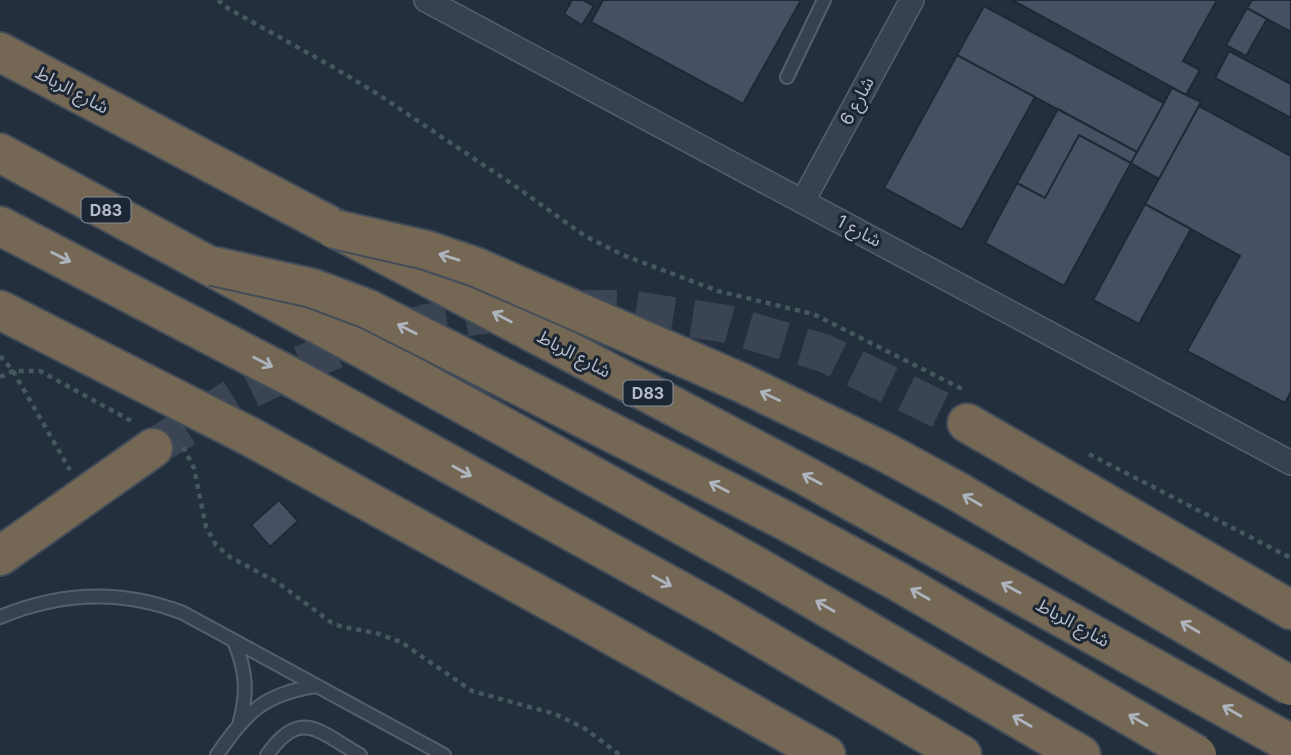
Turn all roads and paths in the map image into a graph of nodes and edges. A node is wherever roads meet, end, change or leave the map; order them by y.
1 (218, 0) edge
2 (426, 0) edge
3 (824, 0) edge
4 (912, 0) edge
5 (0, 52) edge
6 (787, 77) dead end
7 (0, 153) edge
8 (803, 201) junction
9 (0, 226) edge
10 (334, 229) junction
11 (213, 266) junction
12 (0, 310) edge
13 (0, 356) edge
14 (13, 371) junction
15 (0, 377) edge
16 (972, 410) joint
17 (157, 438) junction
18 (1086, 453) dead end
19 (1291, 463) edge
20 (72, 474) dead end
21 (0, 556) edge
22 (1291, 558) edge
23 (1291, 610) edge
24 (0, 617) edge
25 (234, 641) junction
26 (699, 684) junction
27 (317, 686) junction
28 (1291, 686) edge
29 (240, 722) junction
30 (1291, 744) edge
31 (217, 755) edge
32 (267, 755) edge
33 (360, 755) edge
34 (444, 755) edge
35 (620, 755) edge
36 (779, 755) edge
37 (826, 755) edge
38 (962, 755) edge
39 (1081, 755) edge
40 (1196, 755) edge

1 - 16 path
2 - 8 street, شارع 1
3 - 6 lane
4 - 8 street, شارع 6
5 - 10 highway, شارع الرباط / D83
7 - 11 highway, D83
8 - 19 street, شارع 1
9 -> 38 highway
28 -> 10 highway, bridge
30 -> 10 highway, شارع الرباط / D83
39 -> 11 highway, D83
40 -> 11 highway, bridge
12 - 26 highway
13 - 14 path
14 - 15 path
14 - 17 path
14 - 20 path
16 - 23 highway
17 - 21 highway
17 - 35 path
18 - 22 path
24 - 25 lane
25 - 27 lane
25 - 29 lane
26 - 36 highway
26 - 37 highway
27 - 29 lane
27 - 34 lane
29 - 31 lane
32 - 33 lane

